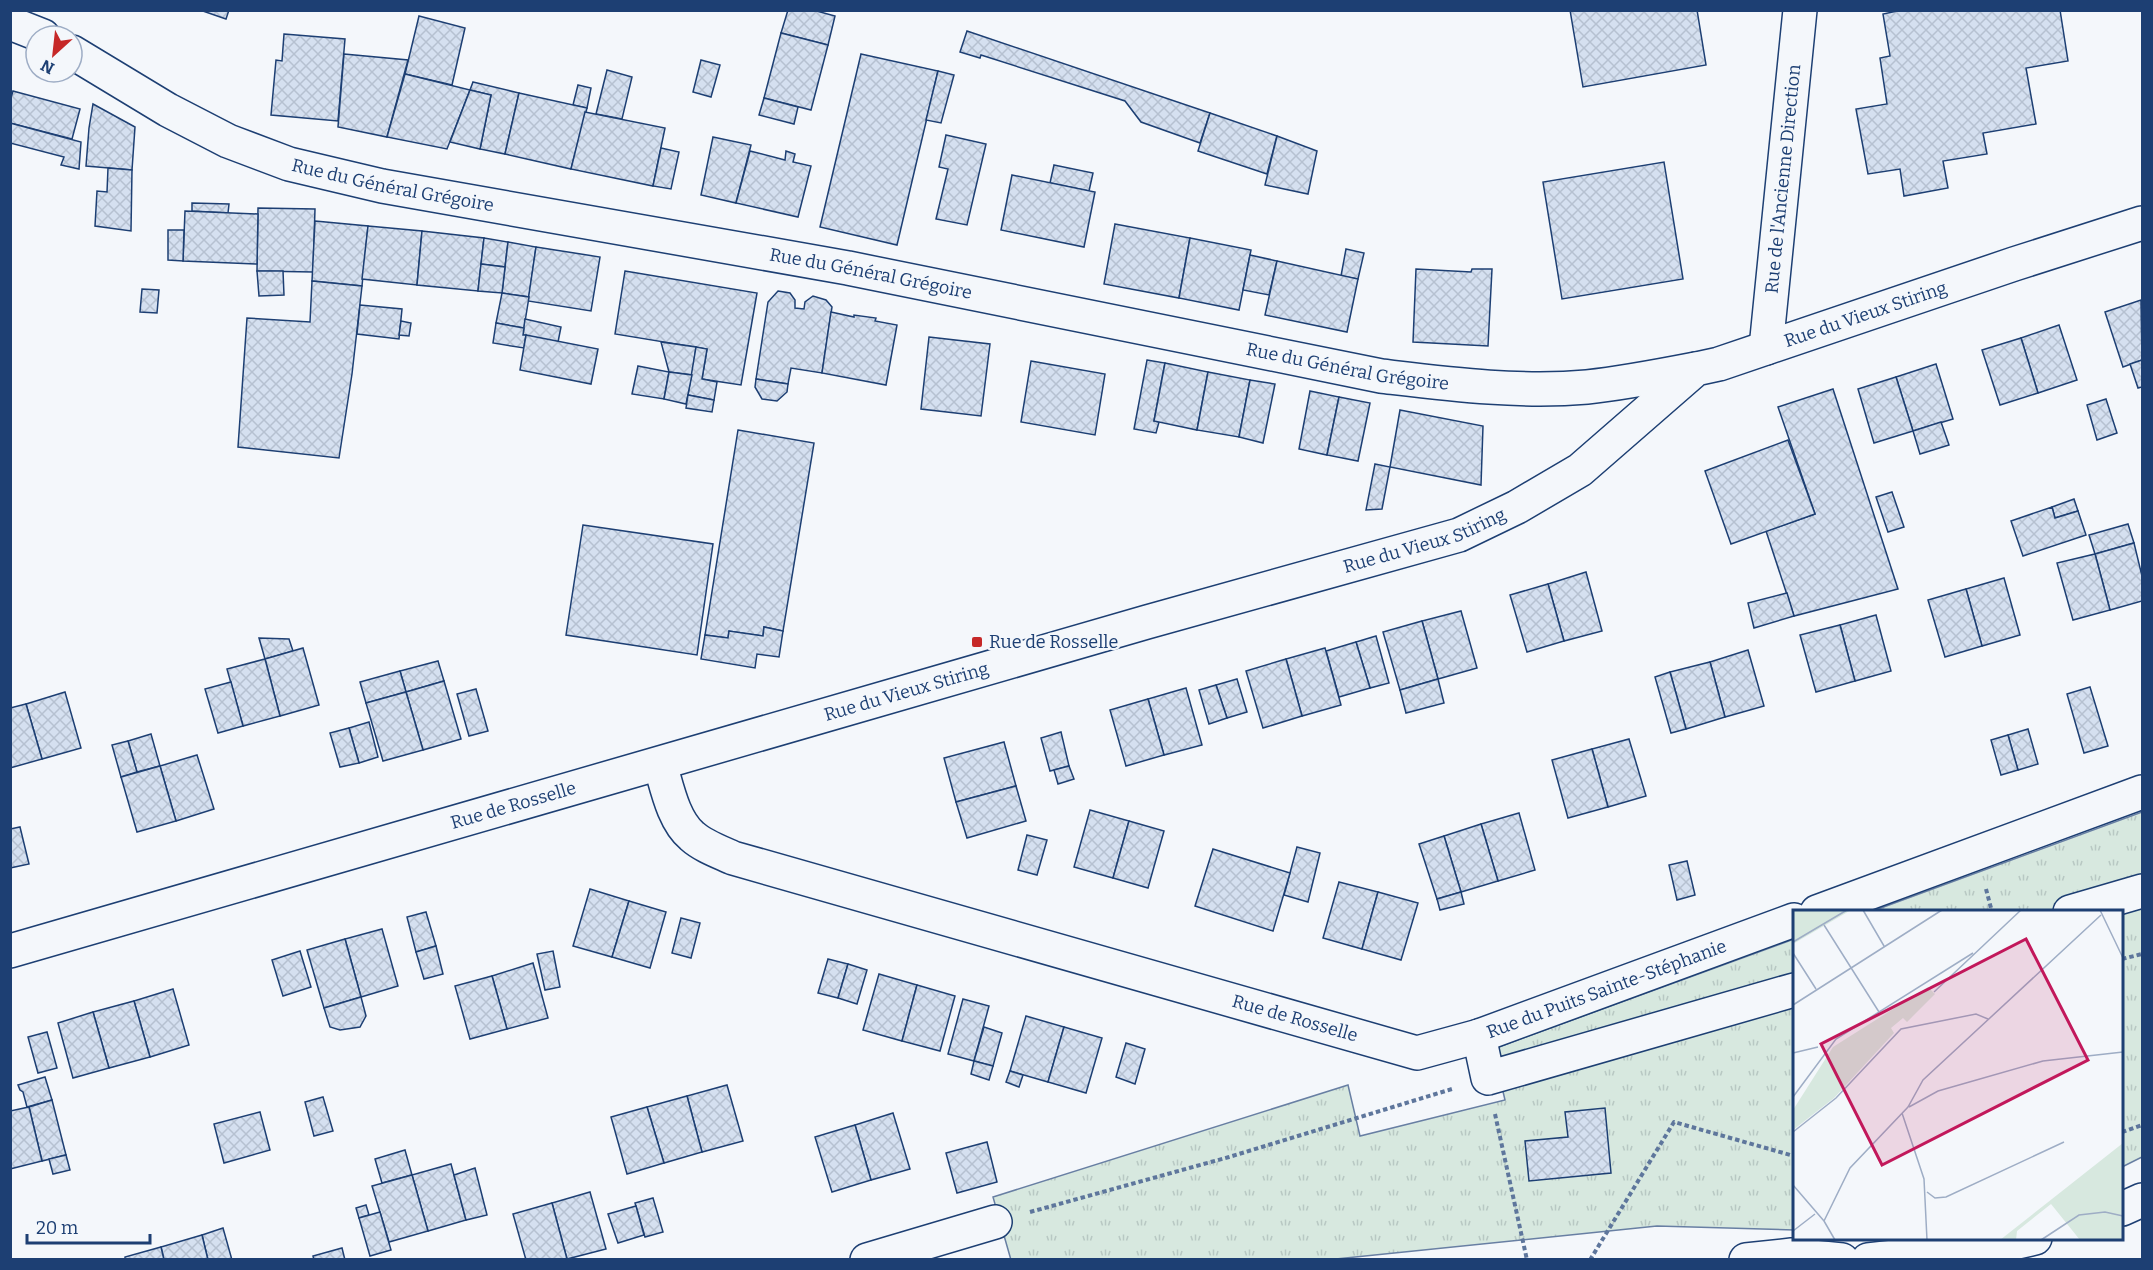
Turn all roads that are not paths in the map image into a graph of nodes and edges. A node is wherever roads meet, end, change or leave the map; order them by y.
1 (1800, 10) edge
2 (84, 59) edge
3 (2142, 223) edge
4 (1766, 348) junction
5 (1696, 369) junction
6 (660, 764) junction
7 (2142, 792) edge
8 (2142, 891) edge
9 (1823, 910) edge
10 (2077, 910) edge
11 (1793, 920) edge
12 (10, 951) edge
13 (1793, 990) edge
14 (1479, 1036) junction
15 (1417, 1053) joint
16 (2142, 1200) edge
17 (2123, 1208) edge
18 (995, 1222) road end
19 (2030, 1240) edge
20 (867, 1260) edge
21 (1746, 1260) edge
22 (1842, 1260) edge
23 (1868, 1260) edge

1 - 4 street, Rue de l'Ancienne Direction
2 - 5 street, Rue du Général Grégoire
3 - 4 street, Rue du Vieux Stiring
4 - 5 street, Rue du Vieux Stiring
5 - 6 street, Rue du Vieux Stiring
6 - 12 street, Rue de Rosselle
6 - 15 street, Rue de Rosselle
7 - 9 street
8 - 10 street
11 - 14 street, Rue du Puits Sainte-Stéphanie
13 - 14 street
14 - 15 street, Rue du Puits Sainte-Stéphanie
16 - 17 street
18 - 20 street
19 - 23 street
21 - 22 street

